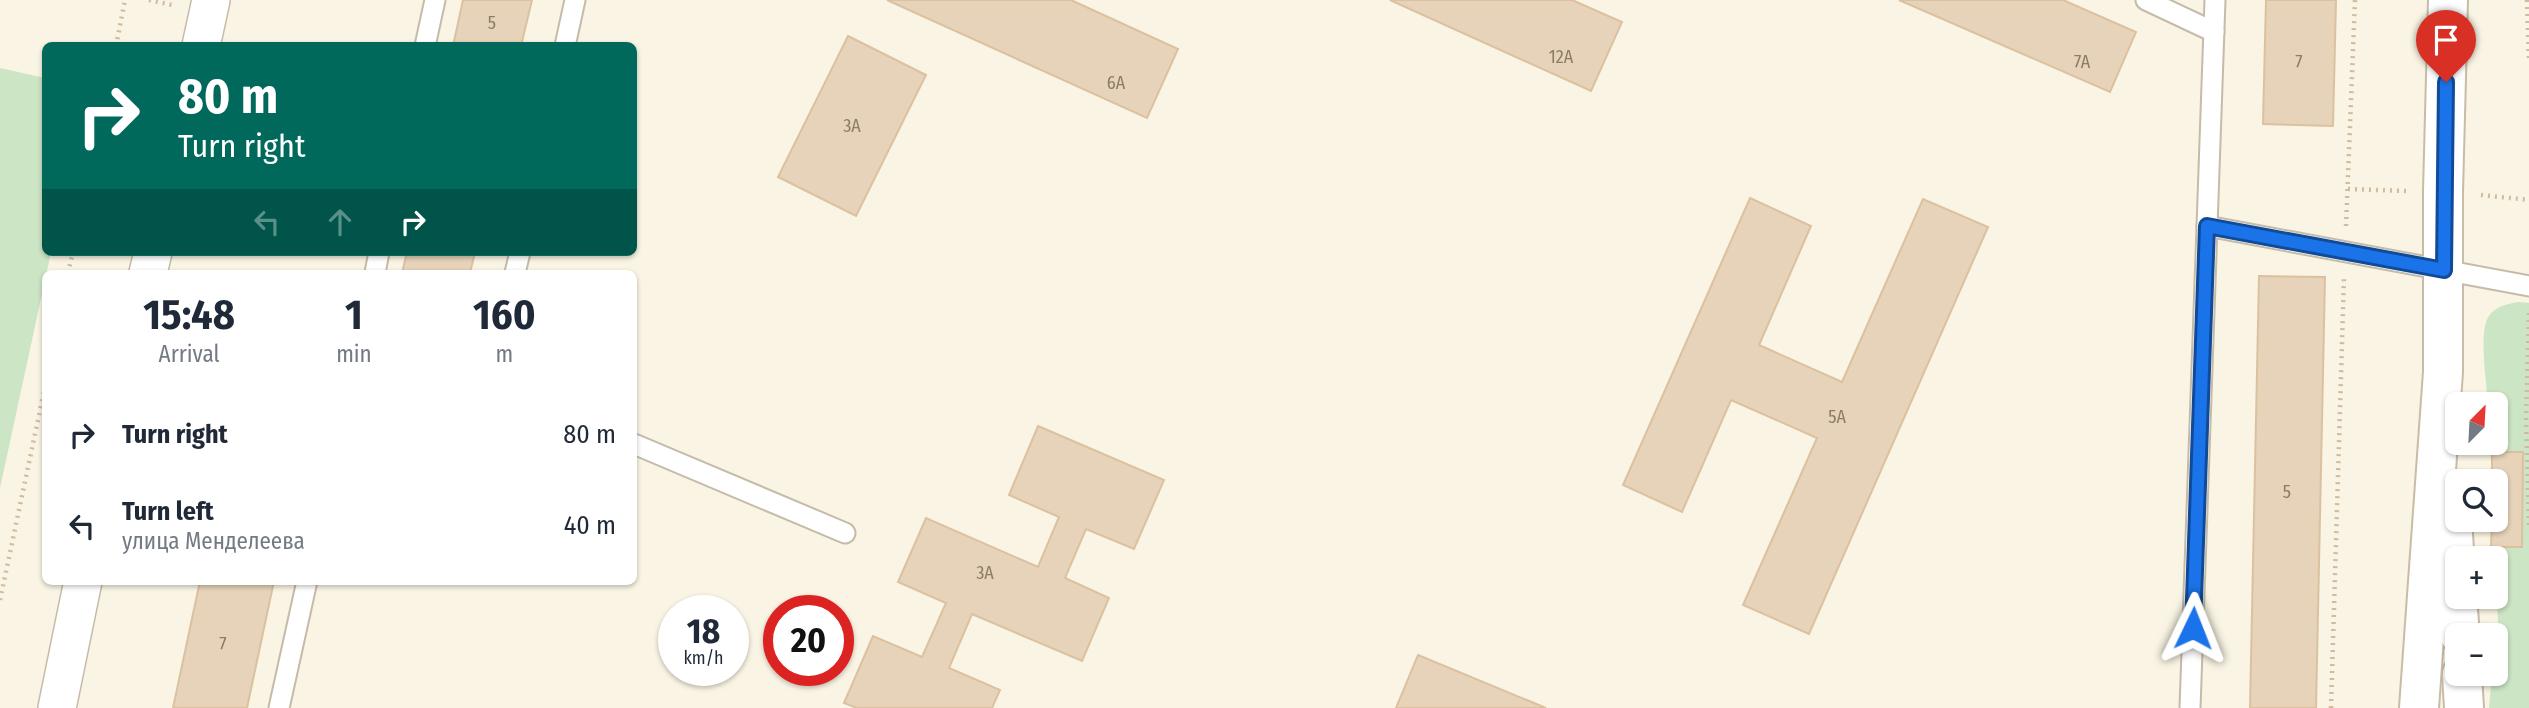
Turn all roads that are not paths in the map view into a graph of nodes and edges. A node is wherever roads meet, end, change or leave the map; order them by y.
1 (211, 0) edge
2 (435, 0) edge
3 (575, 0) edge
4 (2146, 0) edge
5 (2215, 0) edge
6 (2448, 0) edge
7 (2214, 33) junction
8 (202, 42) edge
9 (426, 42) edge
10 (566, 42) edge
11 (2207, 226) junction
12 (2444, 270) junction
13 (2529, 286) edge
14 (2443, 372) junction
15 (637, 445) edge
16 (845, 533) dead end
17 (2454, 546) edge
18 (82, 585) edge
19 (306, 585) edge
20 (2463, 686) edge
21 (57, 708) edge
22 (279, 708) edge
23 (2190, 708) edge
24 (2419, 708) edge
25 (2464, 708) edge

1 - 8 street
2 - 9 lane
3 - 10 lane
4 - 7 lane
5 - 7 lane
6 - 12 main road
7 - 11 lane
11 - 12 lane
11 - 23 lane
12 - 13 lane
12 - 14 main road
14 - 17 main road
14 - 24 main road
15 - 16 lane
18 - 21 street
19 - 22 lane
20 - 25 main road

